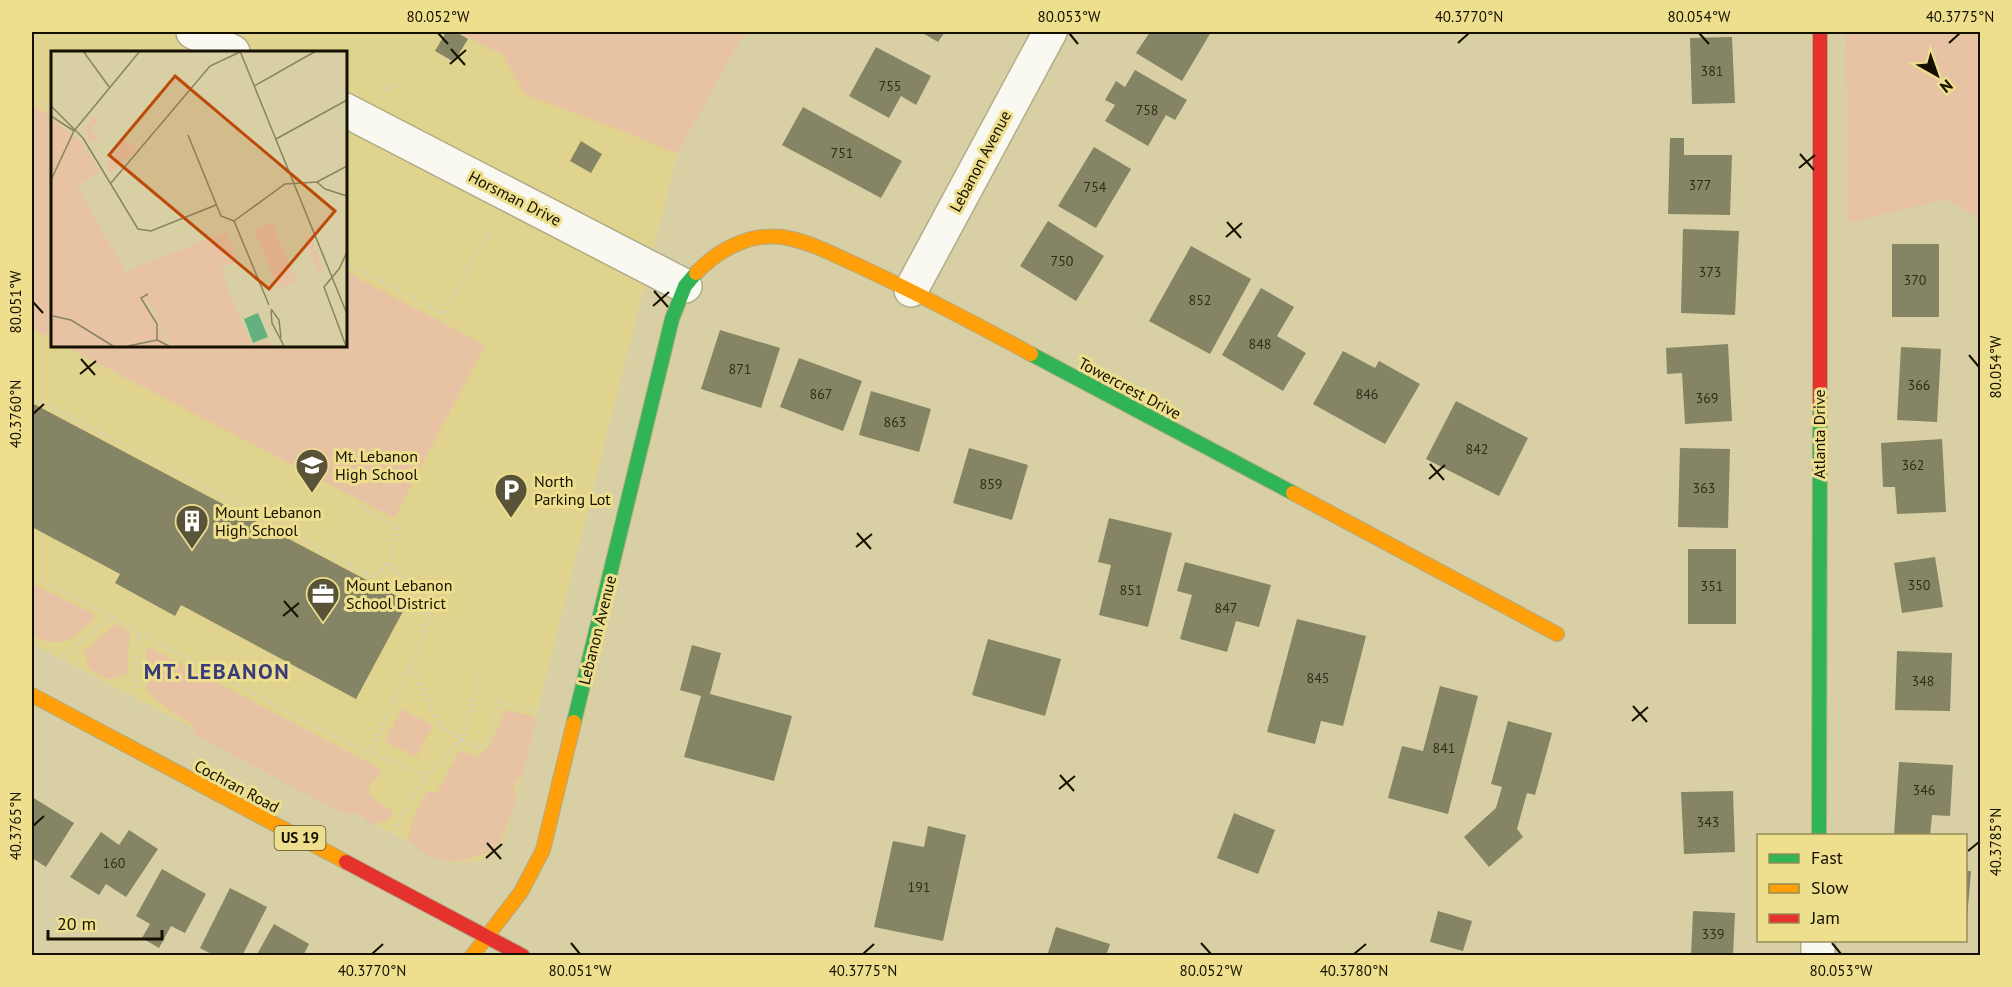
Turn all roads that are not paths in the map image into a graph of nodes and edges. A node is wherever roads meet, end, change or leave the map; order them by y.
1 (193, 32) edge
2 (1050, 32) edge
3 (1820, 32) edge
4 (231, 51) edge
5 (346, 111) edge
6 (685, 286) junction
7 (911, 291) junction
8 (1557, 634) dead end
9 (32, 695) edge
10 (1818, 834) edge
11 (487, 936) junction
12 (472, 956) edge
13 (523, 956) edge

1 - 4 street
2 - 7 street, Lebanon Avenue
3 - 10 street, Atlanta Drive
5 - 6 street, Horsman Drive
6 - 7 street, Towercrest Drive
6 - 11 street, Lebanon Avenue
7 - 8 street, Towercrest Drive
9 - 11 street, Cochran Road / US 19
11 - 12 street, Lebanon Avenue
11 - 13 street, Cochran Road / US 19

